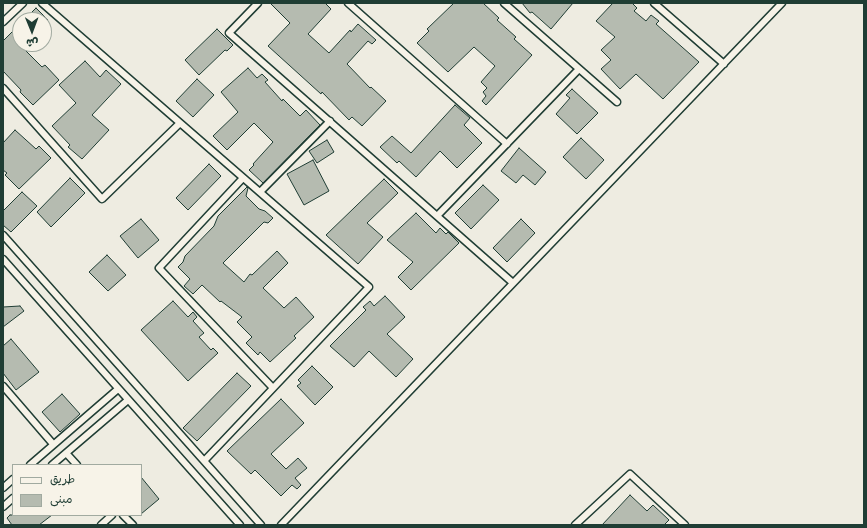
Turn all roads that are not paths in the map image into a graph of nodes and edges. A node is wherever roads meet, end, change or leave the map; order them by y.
1 (23, 3) edge
2 (42, 3) edge
3 (258, 3) edge
4 (348, 3) edge
5 (504, 3) edge
6 (654, 3) edge
7 (782, 3) edge
8 (3, 22) edge
9 (724, 64) junction
10 (579, 69) junction
11 (3, 88) edge
12 (617, 102) dead end
13 (330, 121) junction
14 (180, 123) junction
15 (507, 144) junction
16 (243, 178) junction
17 (260, 192) junction
18 (437, 216) junction
19 (3, 235) edge
20 (3, 259) edge
21 (513, 284) junction
22 (3, 386) edge
23 (273, 388) junction
24 (118, 389) junction
25 (128, 400) junction
26 (53, 444) junction
27 (66, 453) junction
28 (204, 461) junction
29 (31, 464) edge
30 (53, 464) edge
31 (76, 464) edge
32 (12, 480) edge
33 (3, 488) edge
34 (12, 499) edge
35 (3, 507) edge
36 (111, 516) edge
37 (125, 516) edge
38 (101, 525) edge
39 (133, 525) edge
40 (240, 525) edge
41 (261, 525) edge
42 (281, 525) edge
43 (575, 525) edge
44 (685, 525) edge

1 - 8 street
2 - 14 street
3 - 13 street
4 - 15 street
5 - 10 street
6 - 9 street
7 - 9 street
9 - 21 street
10 - 12 street
10 - 15 street
11 - 14 street
13 - 17 street
13 - 18 street
14 - 16 street
15 - 18 street
16 - 17 street
16 - 23 street
17 - 23 street
18 - 21 street
19 - 28 street
20 - 24 street
21 - 42 street
22 - 26 street
23 - 28 street
24 - 25 street
24 - 26 street
25 - 27 street
25 - 40 street
26 - 29 street
27 - 30 street
27 - 31 street
28 - 41 street
32 - 33 street
34 - 35 street
36 - 38 street
37 - 39 street
43 - 44 street

